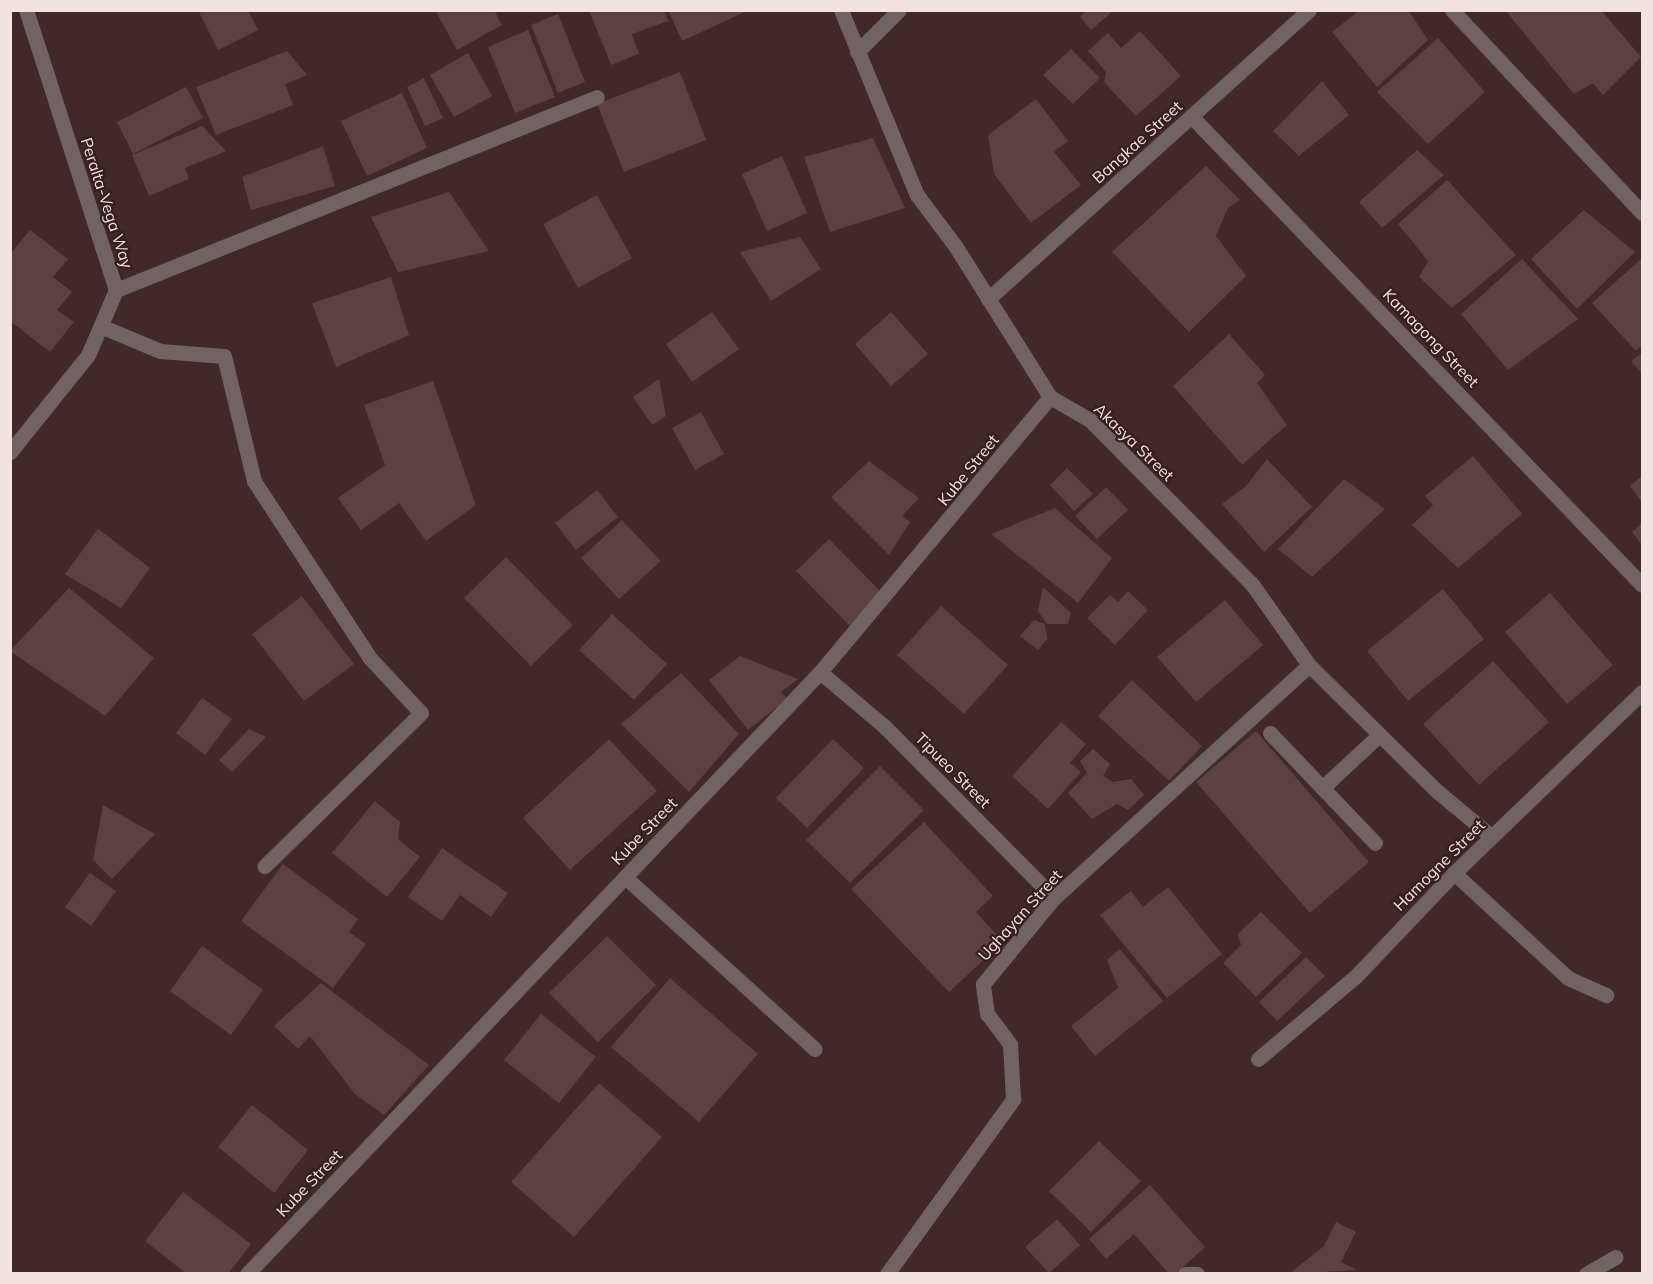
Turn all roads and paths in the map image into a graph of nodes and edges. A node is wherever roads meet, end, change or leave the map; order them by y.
1 (26, 10) edge
2 (841, 10) edge
3 (899, 10) edge
4 (1309, 10) edge
5 (1452, 10) edge
6 (857, 52) junction
7 (597, 97) dead end
8 (1192, 117) junction
9 (1642, 213) edge
10 (116, 290) junction
11 (988, 299) junction
12 (103, 327) junction
13 (1050, 397) junction
14 (10, 452) edge
15 (1642, 585) edge
16 (1309, 665) junction
17 (820, 672) junction
18 (1642, 692) edge
19 (1270, 733) dead end
20 (1379, 735) junction
21 (1322, 788) junction
22 (1492, 837) junction
23 (1375, 843) dead end
24 (265, 866) dead end
25 (1454, 873) junction
26 (625, 877) junction
27 (1054, 898) junction
28 (1606, 995) dead end
29 (815, 1048) dead end
30 (1258, 1059) dead end
31 (1615, 1257) dead end
32 (247, 1274) edge
33 (887, 1274) edge
34 (1185, 1274) edge
35 (1197, 1274) edge
36 (1586, 1274) edge

1 - 10 street, Peralta-Vega Way
2 - 6 street, Akasya Street
3 - 6 street
4 - 8 street, Bangkae Street
5 - 9 street
6 - 11 street, Akasya Street
7 - 10 street
8 - 11 street, Bangkae Street
8 - 15 street, Kamagong Street
10 - 12 street, Peralta-Vega Way
11 - 13 street, Akasya Street
12 - 14 street, Peralta-Vega Way
12 - 24 street
13 - 16 street, Akasya Street
13 - 17 street, Kube Street
16 - 20 street, Akasya Street
16 - 27 street, Ughayan Street
17 - 26 street, Kube Street
17 - 27 street, Tipueo Street
18 - 22 street, Hamogne Street
19 - 21 street
20 - 21 street
20 - 22 street, Akasya Street
21 - 23 street
22 - 25 street, Hamogne Street
25 - 28 street
25 - 30 street, Hamogne Street
26 - 29 street
26 - 32 street, Kube Street
27 - 33 street, Ughayan Street
31 - 36 street
34 - 35 street

